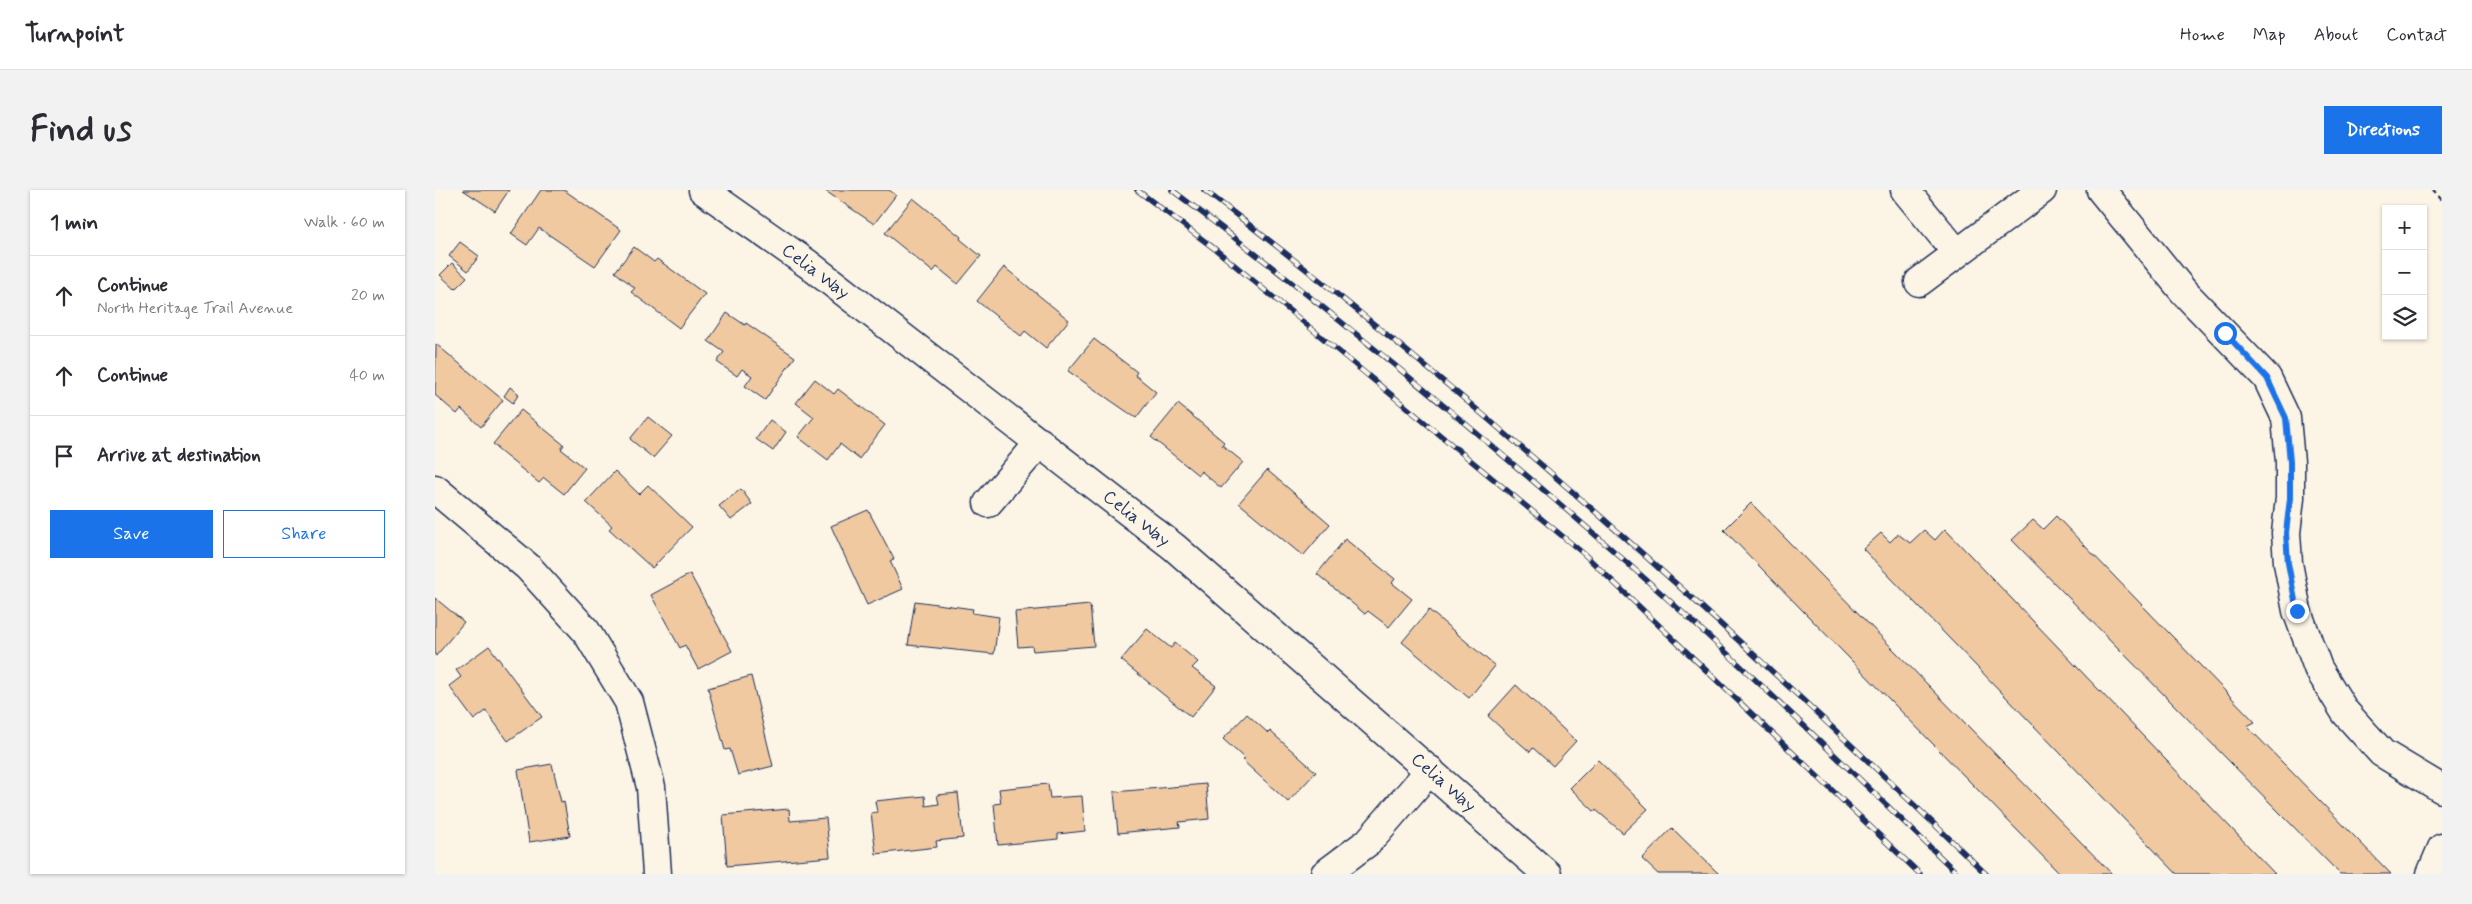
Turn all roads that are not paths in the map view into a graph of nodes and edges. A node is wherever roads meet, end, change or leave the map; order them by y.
1 (703, 190) edge
2 (1905, 190) edge
3 (2042, 190) edge
4 (2101, 190) edge
5 (1957, 253) junction
6 (1919, 282) dead end
7 (1040, 442) junction
8 (435, 489) edge
9 (988, 503) dead end
10 (1430, 770) junction
11 (2442, 789) edge
12 (2442, 848) edge
13 (657, 874) edge
14 (1325, 874) edge
15 (1547, 874) edge
16 (2431, 874) edge

1 - 7 street, Celia Way
2 - 5 street
3 - 5 street
4 - 11 street
5 - 6 street
7 - 9 street
7 - 10 street, Celia Way
8 - 13 street
10 - 14 street
10 - 15 street, Celia Way
12 - 16 street

